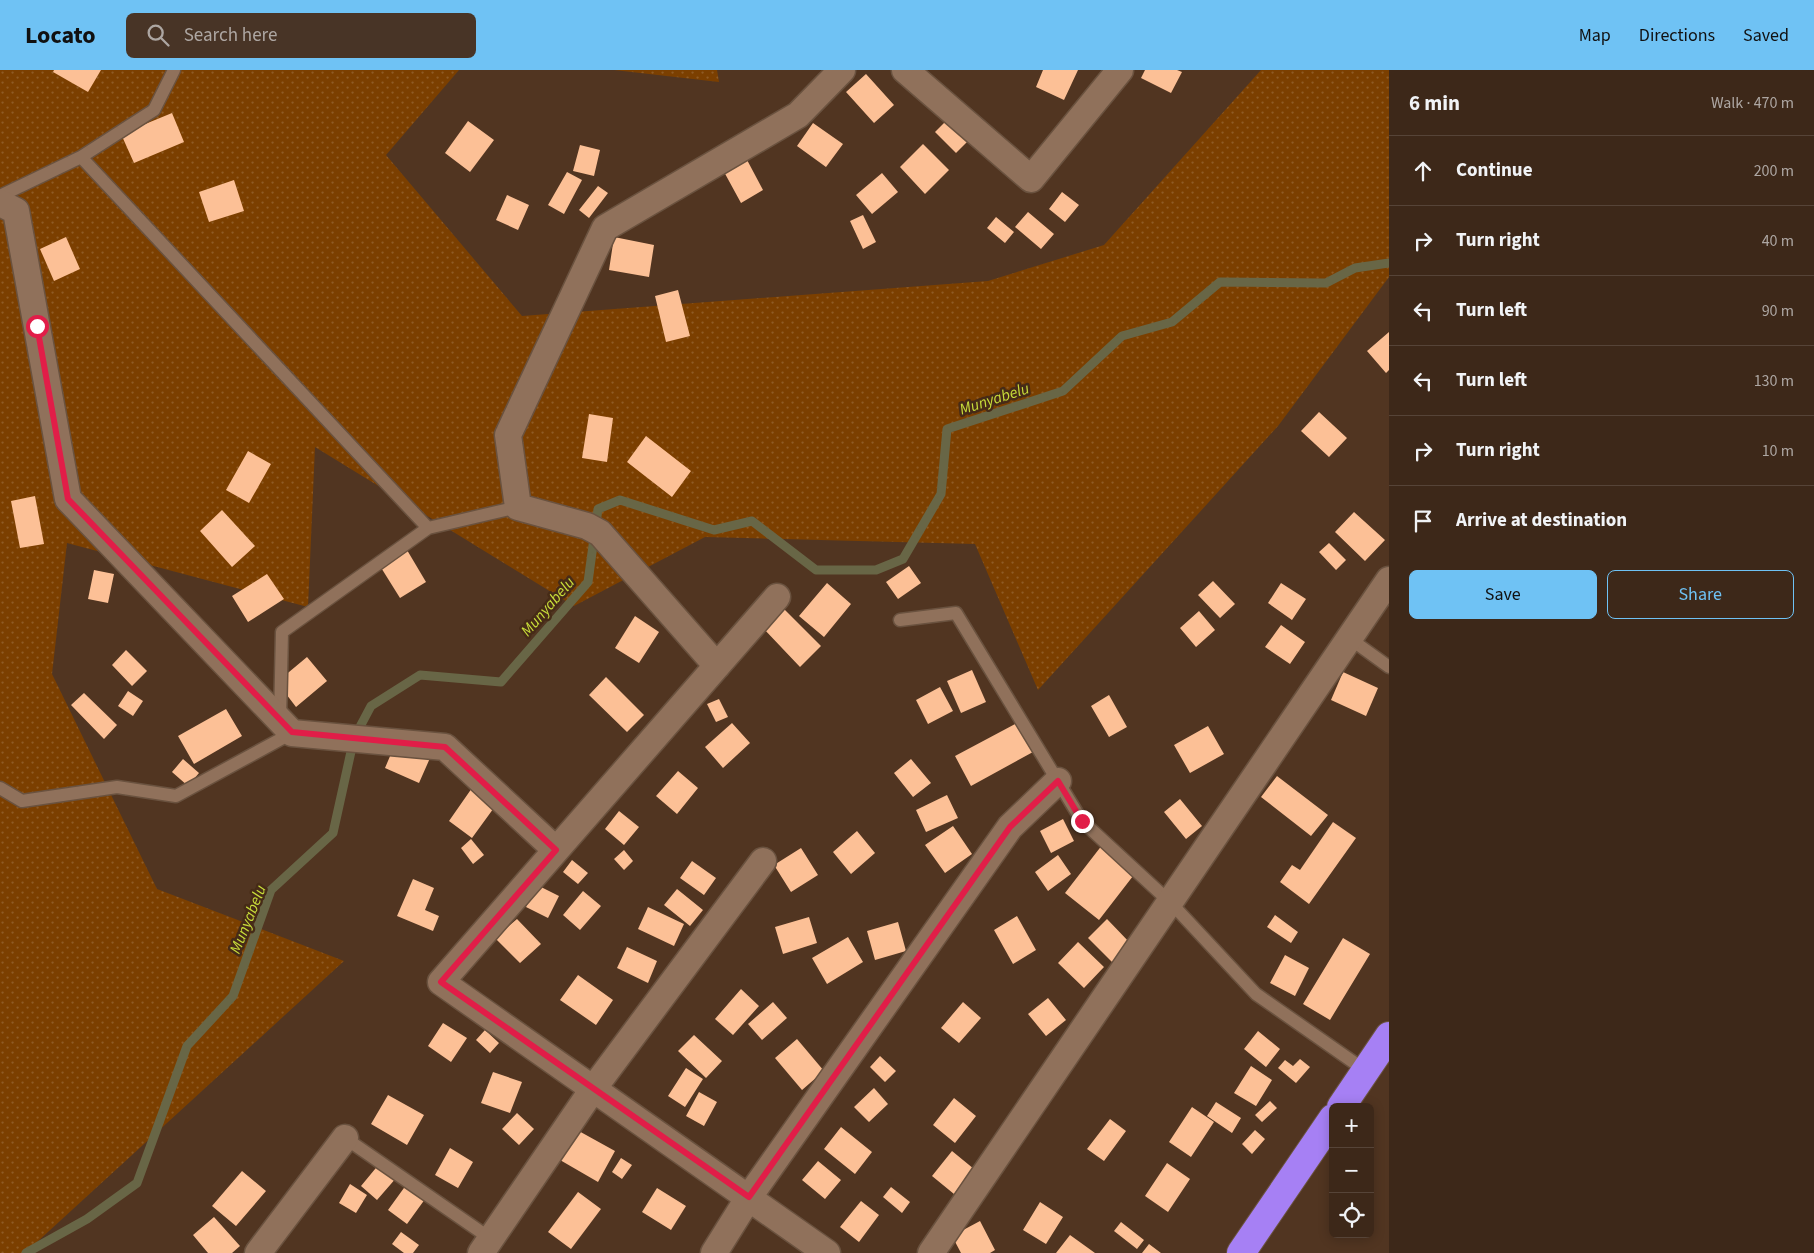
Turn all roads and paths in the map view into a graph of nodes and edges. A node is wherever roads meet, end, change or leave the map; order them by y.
1 (174, 70) edge
2 (842, 70) edge
3 (905, 70) edge
4 (1120, 70) edge
5 (81, 157) junction
6 (0, 196) edge
7 (0, 203) edge
8 (518, 507) junction
9 (428, 528) junction
10 (1389, 580) edge
11 (777, 597) dead end
12 (900, 620) dead end
13 (1349, 638) junction
14 (717, 666) junction
15 (1389, 667) edge
16 (286, 726) junction
17 (1058, 781) junction
18 (0, 788) edge
19 (556, 850) junction
20 (763, 861) dead end
21 (1171, 903) junction
22 (1389, 1036) edge
23 (1366, 1071) junction
24 (593, 1089) junction
25 (1344, 1103) edge
26 (1329, 1124) edge
27 (345, 1138) joint
28 (749, 1197) junction
29 (486, 1246) edge
30 (258, 1253) edge
31 (714, 1253) edge
32 (827, 1253) edge
33 (931, 1253) edge
34 (1241, 1253) edge

1 - 5 lane
2 - 8 street
3 - 4 street
5 - 6 lane
5 - 9 lane
7 - 16 street
8 - 9 lane
8 - 14 street
9 - 16 lane
10 - 13 street
11 - 14 street
12 - 17 lane
13 - 15 lane
13 - 21 street
14 - 19 street
16 - 18 lane
16 - 19 street
17 - 21 lane
17 - 28 street
19 - 24 street
20 - 24 street
21 - 23 lane
21 - 33 street
22 - 23 highway
23 - 25 highway
24 - 28 street
24 - 29 street
26 - 34 highway
27 - 29 lane
27 - 30 street
28 - 31 street
28 - 32 street

